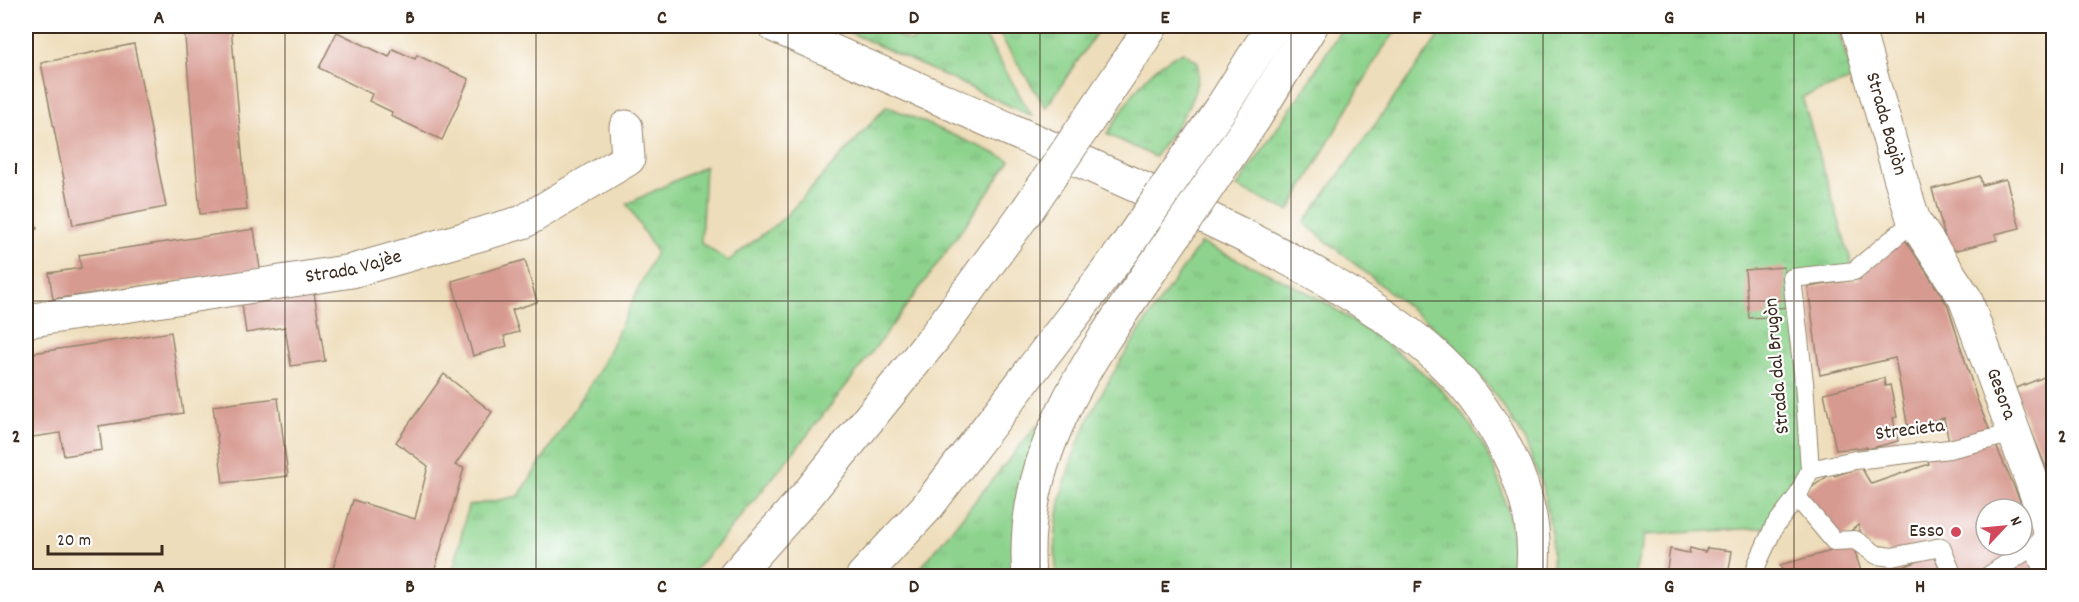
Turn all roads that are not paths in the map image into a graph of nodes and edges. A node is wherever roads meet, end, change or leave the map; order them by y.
1 (775, 26) edge
2 (1263, 26) edge
3 (1273, 26) edge
4 (1311, 26) edge
5 (1857, 26) edge
6 (1147, 32) edge
7 (1231, 93) junction
8 (627, 127) dead end
9 (1914, 221) junction
10 (26, 321) edge
11 (2015, 433) junction
12 (1810, 470) junction
13 (1797, 497) junction
14 (2052, 534) edge
15 (735, 576) edge
16 (863, 576) edge
17 (1029, 576) edge
18 (1532, 576) edge
19 (1755, 576) edge
20 (1953, 576) edge
21 (1988, 576) edge
22 (2053, 576) edge

1 - 18 main road
2 - 7 lane
3 - 7 main road
4 - 17 main road, bridge
5 - 9 main road, Strada Bagiòn
6 - 15 main road, bridge
7 - 16 main road, bridge
8 - 10 main road, Strada Vajèe
9 - 11 main road, Gesora
9 - 12 lane, Strada dal Brugòn
11 - 12 lane, Strecieta
11 - 14 main road, Gesora
12 - 13 lane, Strada dal Brugòn
13 - 19 lane, Strada dal Brugòn
13 - 20 lane
14 - 21 lane
14 - 22 main road, Gesora

